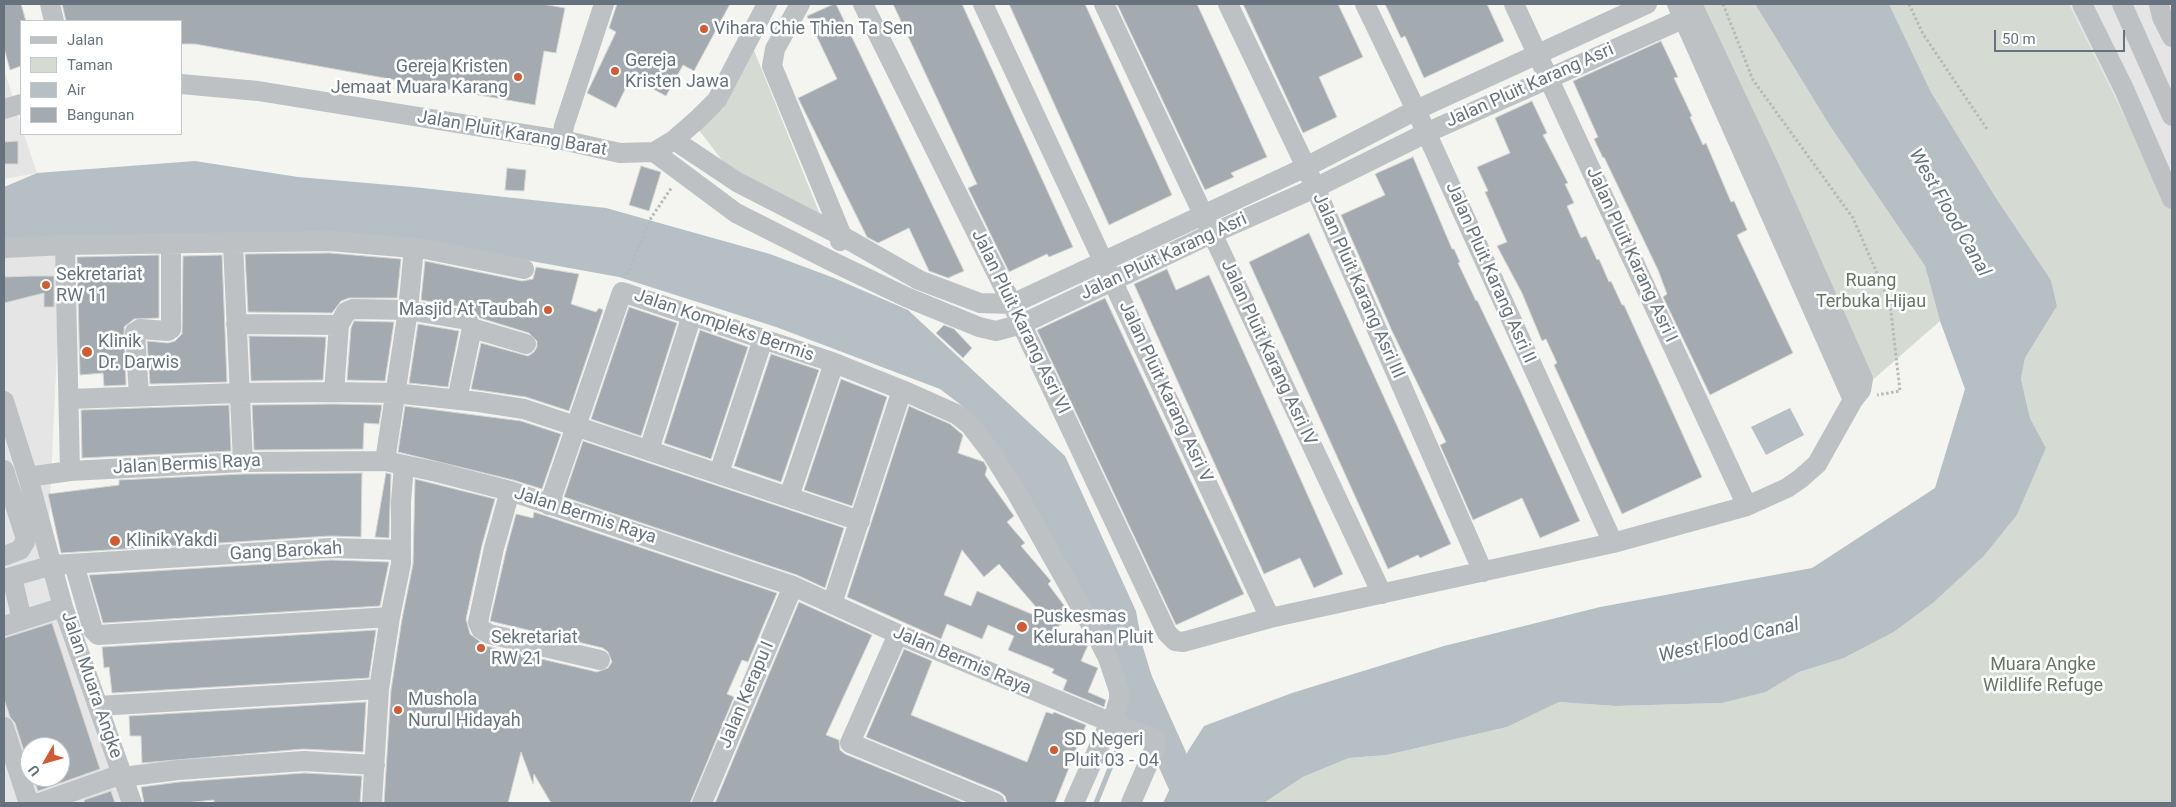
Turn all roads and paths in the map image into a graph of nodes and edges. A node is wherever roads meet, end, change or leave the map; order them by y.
1 (50, 4) edge
2 (604, 4) edge
3 (767, 4) edge
4 (800, 4) edge
5 (863, 4) edge
6 (983, 4) edge
7 (1104, 4) edge
8 (1228, 4) edge
9 (1365, 4) edge
10 (1514, 4) edge
11 (1647, 4) edge
12 (1723, 4) edge
13 (1909, 4) edge
14 (2082, 4) edge
15 (2122, 4) edge
16 (2159, 4) edge
17 (1687, 10) edge
18 (54, 20) edge
19 (2172, 37) edge
20 (1538, 54) junction
21 (1548, 77) junction
22 (182, 84) edge
23 (20, 104) edge
24 (4, 109) edge
25 (1416, 110) junction
26 (2172, 116) edge
27 (1987, 129) dead end
28 (1426, 132) junction
29 (562, 140) junction
30 (674, 140) junction
31 (654, 152) junction
32 (1306, 167) junction
33 (1315, 188) junction
34 (2172, 199) edge
35 (1203, 216) junction
36 (651, 218) dead end
37 (1211, 234) junction
38 (842, 236) junction
39 (170, 244) junction
40 (233, 244) junction
41 (65, 245) junction
42 (4, 248) edge
43 (414, 248) junction
44 (1104, 261) junction
45 (833, 262) junction
46 (524, 269) dead end
47 (1113, 282) junction
48 (624, 283) dead end
49 (1012, 304) junction
50 (408, 310) junction
51 (692, 315) junction
52 (236, 324) junction
53 (1022, 324) junction
54 (339, 325) junction
55 (472, 328) junction
56 (763, 339) junction
57 (526, 344) dead end
58 (834, 363) junction
59 (902, 390) junction
60 (334, 392) junction
61 (239, 393) junction
62 (394, 393) junction
63 (139, 396) junction
64 (69, 399) junction
65 (457, 400) junction
66 (1853, 400) junction
67 (4, 401) edge
68 (577, 426) junction
69 (649, 450) junction
70 (385, 461) junction
71 (243, 462) junction
72 (404, 465) junction
73 (4, 470) edge
74 (70, 471) junction
75 (719, 473) junction
76 (28, 477) junction
77 (510, 491) junction
78 (789, 497) junction
79 (549, 505) junction
80 (1747, 506) junction
81 (860, 521) junction
82 (1612, 543) junction
83 (400, 550) junction
84 (4, 556) edge
85 (74, 564) junction
86 (53, 565) junction
87 (1483, 572) junction
88 (8, 578) edge
89 (793, 586) junction
90 (1382, 594) junction
91 (832, 604) junction
92 (64, 607) junction
93 (390, 617) junction
94 (1270, 618) junction
95 (13, 623) edge
96 (898, 634) junction
97 (600, 660) dead end
98 (379, 690) junction
99 (98, 706) junction
100 (1115, 724) junction
101 (4, 727) edge
102 (375, 765) junction
103 (122, 776) junction
104 (33, 803) edge
105 (40, 803) edge
106 (132, 803) edge
107 (372, 803) edge
108 (702, 803) edge
109 (995, 803) edge
110 (1074, 803) edge
111 (1131, 803) edge

1 - 18 street
2 - 29 street
3 - 30 street, Jalan Pluit Karang Barat
4 - 38 street
5 - 49 street, Jalan Pluit Karang Asri VI
6 - 44 street, Jalan Pluit Karang Asri V
7 - 35 street, Jalan Pluit Karang Asri IV
8 - 32 street, Jalan Pluit Karang Asri III
9 - 25 street, Jalan Pluit Karang Asri II
10 - 20 street, Jalan Pluit Karang Asri I
11 - 20 street, Jalan Pluit Karang Asri
12 - 66 path
13 - 27 path
14 - 34 street
15 - 26 street
16 - 19 street
17 - 21 street, Jalan Pluit Karang Asri
17 - 66 street, Jalan Pluit Karang Asri
20 - 21 street, Jalan Pluit Karang Asri I
20 - 25 street, Jalan Pluit Karang Asri
21 - 28 street, Jalan Pluit Karang Asri
21 - 80 street, Jalan Pluit Karang Asri I
22 - 29 street, Jalan Pluit Karang Barat
23 - 24 street
25 - 28 street, Jalan Pluit Karang Asri II
25 - 32 street, Jalan Pluit Karang Asri
28 - 33 street, Jalan Pluit Karang Asri
28 - 82 street, Jalan Pluit Karang Asri II
29 - 31 street, Jalan Pluit Karang Barat
30 - 31 street, Jalan Pluit Karang Barat
30 - 38 street, Jalan Pluit Karang Asri
31 - 45 street, Jalan Pluit Karang Asri
32 - 33 street, Jalan Pluit Karang Asri III
32 - 35 street, Jalan Pluit Karang Asri
33 - 37 street, Jalan Pluit Karang Asri
33 - 87 street, Jalan Pluit Karang Asri III
35 - 37 street, Jalan Pluit Karang Asri IV
35 - 44 street, Jalan Pluit Karang Asri
36 - 48 path
37 - 47 street, Jalan Pluit Karang Asri
37 - 90 street, Jalan Pluit Karang Asri IV
38 - 45 street
38 - 49 street, Jalan Pluit Karang Asri
39 - 40 street
39 - 41 street
39 - 63 street
40 - 43 street
40 - 52 street
41 - 42 street
41 - 64 street
43 - 46 street
43 - 50 street
44 - 47 street, Jalan Pluit Karang Asri V
44 - 49 street, Jalan Pluit Karang Asri
45 - 53 street, Jalan Pluit Karang Asri
47 - 53 street, Jalan Pluit Karang Asri
47 - 94 street, Jalan Pluit Karang Asri V
49 - 53 street, Jalan Pluit Karang Asri VI
50 - 54 street
50 - 55 street
50 - 62 street
51 - 56 street, Jalan Kompleks Bermis
51 - 68 street, Jalan Kompleks Bermis
51 - 69 street
52 - 54 street
52 - 61 street
53 - 94 street, Jalan Pluit Karang Asri VI
54 - 60 street
55 - 57 street
55 - 65 street
56 - 58 street, Jalan Kompleks Bermis
56 - 75 street
58 - 59 street, Jalan Kompleks Bermis
58 - 78 street
59 - 81 street
59 - 100 street, Jalan Kompleks Bermis
60 - 61 street
60 - 62 street
61 - 63 street
61 - 71 street
62 - 65 street
62 - 70 street
63 - 64 street
64 - 74 street
65 - 68 street
66 - 80 street
67 - 76 street, Jalan Muara Angke
68 - 69 street
68 - 79 street
69 - 75 street
70 - 71 street, Jalan Bermis Raya
70 - 72 street, Jalan Bermis Raya
71 - 74 street, Jalan Bermis Raya
72 - 77 street, Jalan Bermis Raya
72 - 83 street
73 - 84 street
74 - 76 street, Jalan Bermis Raya
75 - 78 street
76 - 86 street, Jalan Muara Angke
77 - 79 street, Jalan Bermis Raya
77 - 97 street
78 - 81 street
79 - 89 street, Jalan Bermis Raya
80 - 82 street
81 - 91 street
82 - 87 street
83 - 85 street, Gang Barokah
83 - 93 street
85 - 86 street, Gang Barokah
85 - 93 street
86 - 88 street, Gang Barokah
86 - 92 street, Jalan Muara Angke
87 - 90 street
88 - 95 street
89 - 91 street, Jalan Bermis Raya
89 - 108 street, Jalan Kerapu I
90 - 94 street
91 - 96 street, Jalan Bermis Raya
92 - 95 street
92 - 99 street, Jalan Muara Angke
93 - 98 street
96 - 100 street, Jalan Bermis Raya
96 - 109 street
98 - 99 street
98 - 102 street
99 - 103 street, Jalan Muara Angke
100 - 110 street, Jalan Kompleks Bermis
100 - 111 street, Jalan Bermis Raya
101 - 104 street
102 - 103 street
102 - 107 street
103 - 105 street
103 - 106 street, Jalan Muara Angke

